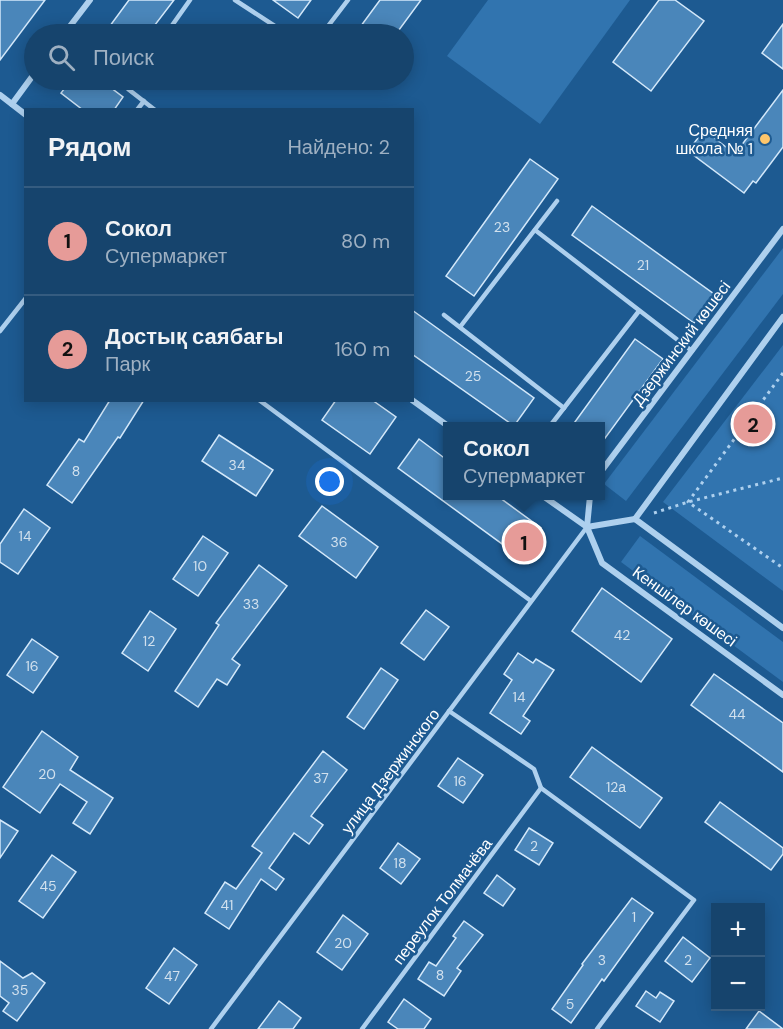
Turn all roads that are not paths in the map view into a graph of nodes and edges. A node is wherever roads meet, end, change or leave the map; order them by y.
1 (90, 0) edge
2 (190, 0) edge
3 (236, 0) edge
4 (348, 0) edge
5 (72, 24) edge
6 (173, 24) edge
7 (271, 24) edge
8 (330, 24) edge
9 (24, 88) edge
10 (129, 90) edge
11 (0, 95) edge
12 (144, 101) junction
13 (12, 104) junction
14 (139, 108) edge
15 (153, 108) edge
16 (24, 113) edge
17 (557, 201) dead end
18 (783, 229) edge
19 (535, 230) junction
20 (24, 301) edge
21 (639, 311) junction
22 (444, 315) dead end
23 (783, 317) edge
24 (460, 327) junction
25 (0, 332) edge
26 (692, 351) junction
27 (414, 401) edge
28 (262, 402) edge
29 (564, 408) junction
30 (443, 422) edge
31 (553, 422) edge
32 (605, 466) edge
33 (550, 500) edge
34 (590, 500) edge
35 (635, 519) junction
36 (587, 527) junction
37 (531, 601) junction
38 (783, 628) edge
39 (783, 695) edge
40 (449, 711) junction
41 (541, 788) junction
42 (212, 1029) edge
43 (362, 1029) edge
44 (597, 1029) edge

1 - 5 street
2 - 6 lane
3 - 7 lane
4 - 8 lane
9 - 13 street
10 - 12 lane
11 - 13 street
12 - 14 lane
12 - 15 lane
13 - 16 street
17 - 19 lane
18 - 26 street, Дзержинский көшесі
19 - 21 lane
19 - 24 lane
20 - 25 lane
21 - 26 lane
21 - 29 lane
22 - 24 lane
23 - 35 street
24 - 29 lane
26 - 32 street, Дзержинский көшесі
27 - 30 street
28 - 37 lane
29 - 31 lane
33 - 36 street
34 - 36 street
35 - 36 street
35 - 38 street
36 - 37 lane, улица Дзержинского
36 - 39 street, Кеншілер көшесі
37 - 40 lane, улица Дзержинского
40 - 41 lane
40 - 42 lane, улица Дзержинского
41 - 43 lane, переулок Толмачёва
41 - 44 lane

